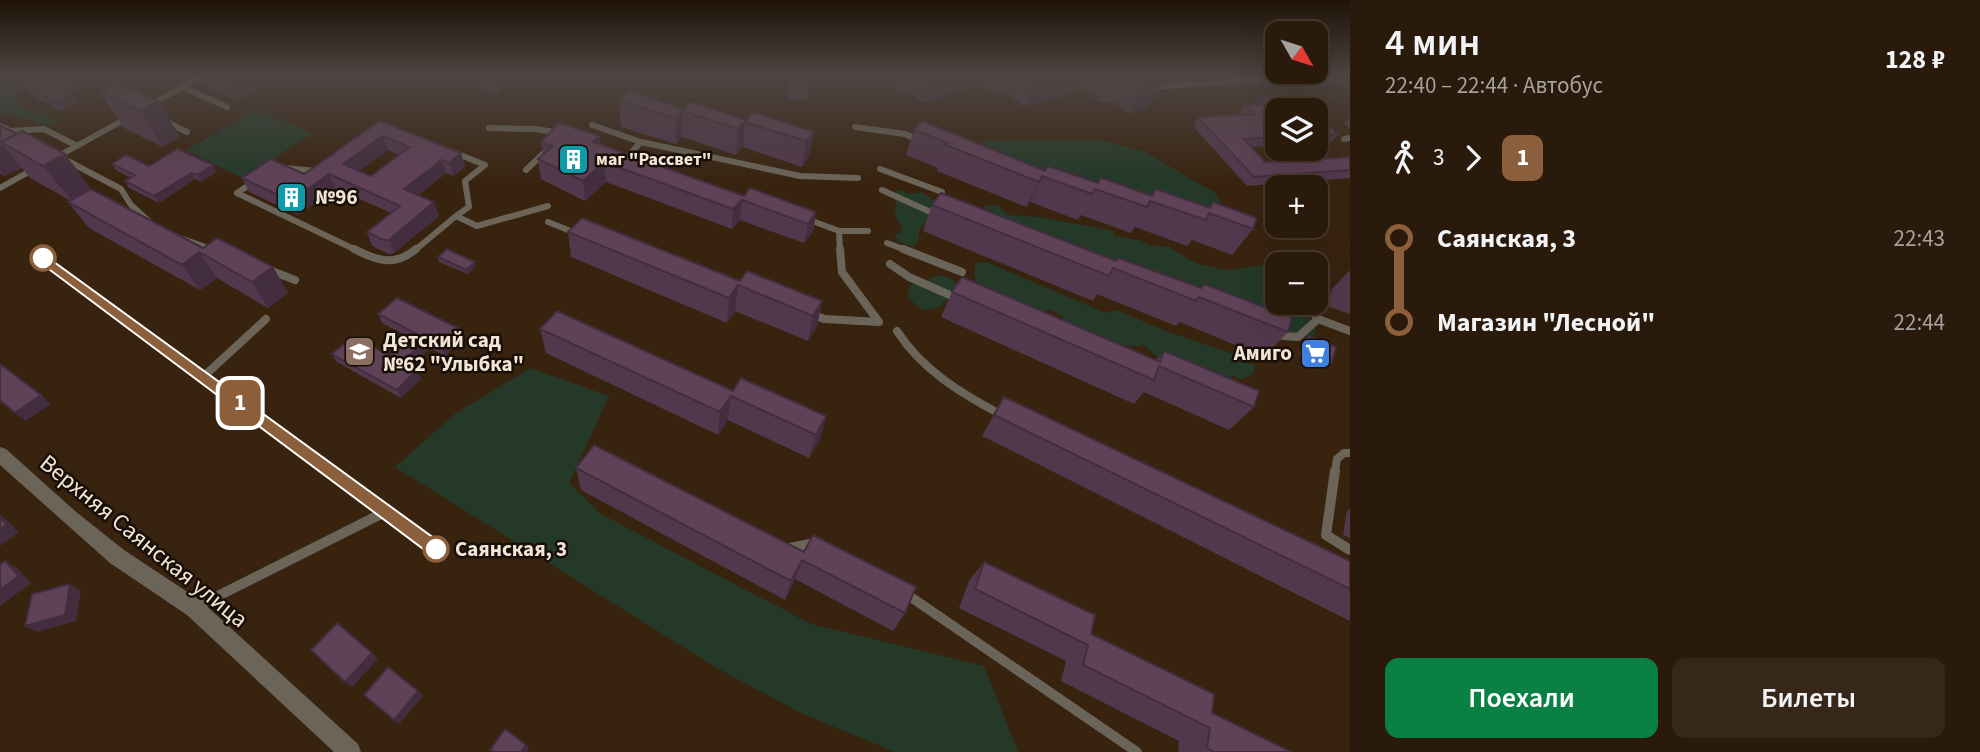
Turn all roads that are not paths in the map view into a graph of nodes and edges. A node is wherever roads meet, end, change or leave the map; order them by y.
1 (139, 111) edge
2 (143, 111) edge
3 (592, 125) dead end
4 (0, 126) edge
5 (855, 127) dead end
6 (489, 128) dead end
7 (187, 132) dead end
8 (564, 134) junction
9 (575, 138) edge
10 (641, 142) junction
11 (922, 142) edge
12 (77, 146) junction
13 (449, 150) edge
14 (58, 156) junction
15 (328, 164) edge
16 (277, 167) edge
17 (632, 168) edge
18 (880, 169) dead end
19 (526, 170) dead end
20 (267, 173) edge
21 (858, 178) dead end
22 (0, 188) edge
23 (882, 190) dead end
24 (942, 192) edge
25 (548, 206) dead end
26 (795, 215) edge
27 (456, 216) junction
28 (951, 221) edge
29 (548, 222) dead end
30 (159, 230) edge
31 (839, 231) junction
32 (868, 231) dead end
33 (172, 234) edge
34 (586, 237) edge
35 (887, 243) dead end
36 (221, 253) edge
37 (890, 264) dead end
38 (258, 266) edge
39 (962, 272) dead end
40 (295, 280) dead end
41 (973, 305) edge
42 (799, 309) edge
43 (1315, 315) edge
44 (267, 319) dead end
45 (1318, 319) junction
46 (1259, 330) edge
47 (897, 331) dead end
48 (1350, 331) edge
49 (204, 376) dead end
50 (1009, 418) edge
51 (1350, 453) edge
52 (0, 454) edge
53 (385, 512) dead end
54 (768, 543) edge
55 (822, 550) edge
56 (1350, 550) edge
57 (893, 587) edge
58 (194, 608) junction
59 (350, 752) edge
60 (1137, 752) edge

1 - 12 lane
2 - 7 lane
3 - 10 lane
4 - 12 lane
5 - 11 lane
6 - 8 lane
8 - 9 lane
8 - 19 lane
10 - 17 lane
10 - 21 lane
12 - 14 lane
13 - 27 lane
14 - 22 lane
14 - 30 lane
15 - 16 lane
18 - 24 lane
20 - 27 lane
23 - 28 lane
25 - 27 lane
26 - 31 lane
29 - 34 lane
31 - 32 lane
31 - 42 lane
33 - 36 lane
35 - 39 lane
37 - 41 lane
38 - 40 lane
43 - 45 lane
44 - 49 lane
45 - 46 lane
45 - 48 lane
47 - 50 lane
51 - 56 lane
52 - 58 street, Верхняя Саянская улица
53 - 58 lane
54 - 55 lane
57 - 60 lane
58 - 59 street, Верхняя Саянская улица

